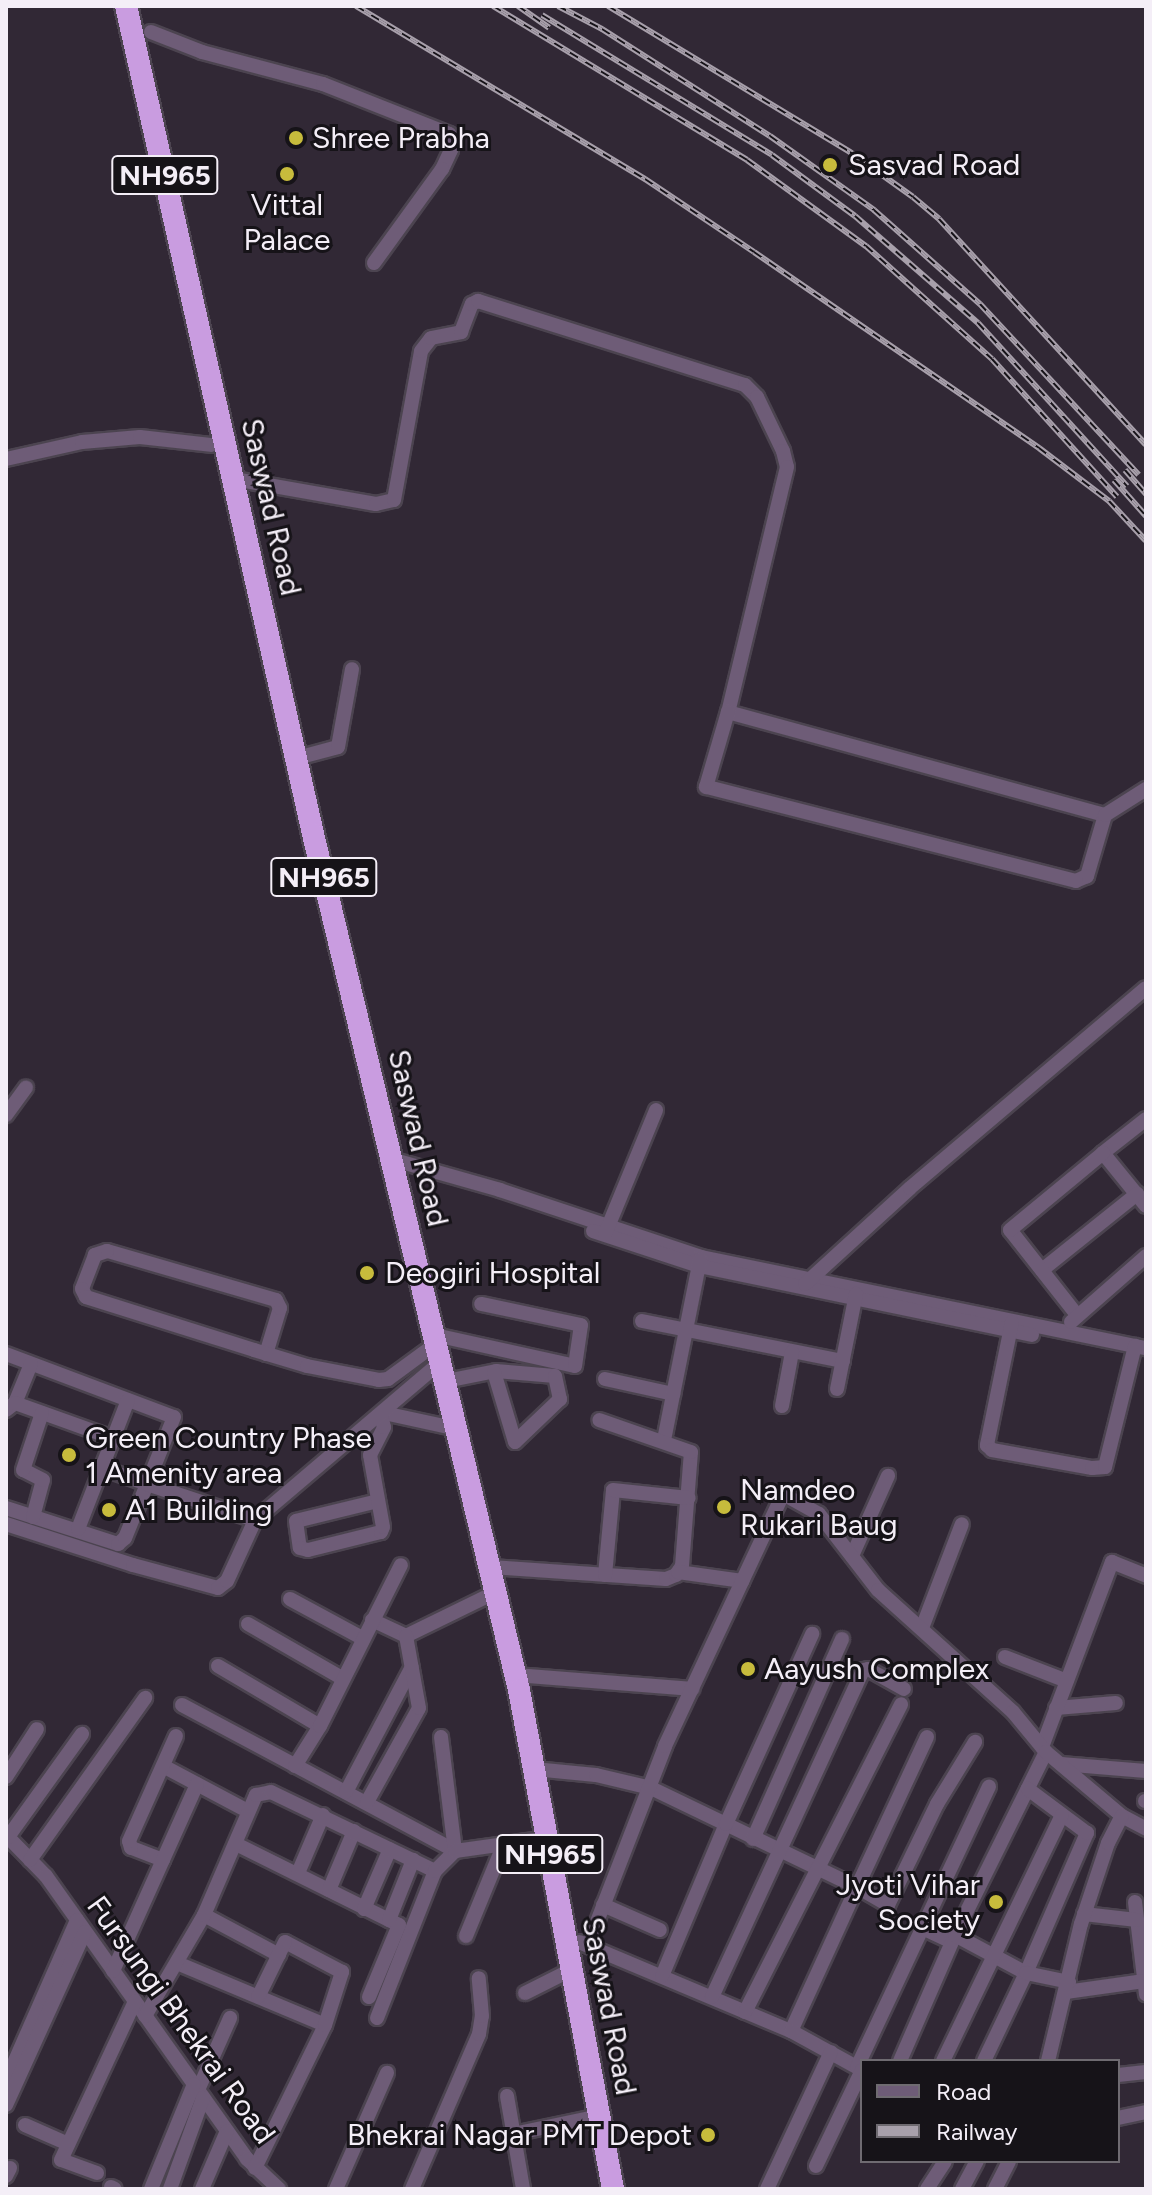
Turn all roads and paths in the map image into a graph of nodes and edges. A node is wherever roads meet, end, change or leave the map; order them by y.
1 (126, 6) edge
2 (151, 32) dead end
3 (374, 263) dead end
4 (211, 445) dead end
5 (6, 459) edge
6 (234, 479) junction
7 (352, 669) dead end
8 (728, 712) junction
9 (297, 758) junction
10 (1146, 789) edge
11 (1105, 815) junction
12 (1146, 988) edge
13 (26, 1087) dead end
14 (656, 1110) dead end
15 (6, 1115) edge
16 (1146, 1119) edge
17 (1103, 1153) junction
18 (395, 1164) junction
19 (1142, 1200) edge
20 (607, 1230) junction
21 (1146, 1256) edge
22 (700, 1261) junction
23 (1042, 1270) junction
24 (806, 1283) junction
25 (856, 1294) junction
26 (481, 1304) dead end
27 (1077, 1315) junction
28 (642, 1321) dead end
29 (1011, 1326) junction
30 (686, 1332) junction
31 (1060, 1335) junction
32 (1140, 1351) edge
33 (792, 1352) junction
34 (6, 1354) edge
35 (266, 1354) junction
36 (440, 1355) junction
37 (843, 1361) junction
38 (31, 1364) junction
39 (494, 1372) junction
40 (605, 1379) dead end
41 (837, 1389) dead end
42 (673, 1394) junction
43 (128, 1400) junction
44 (10, 1406) edge
45 (782, 1406) dead end
46 (42, 1413) junction
47 (382, 1414) junction
48 (599, 1420) dead end
49 (458, 1429) junction
50 (113, 1438) junction
51 (664, 1440) dead end
52 (102, 1468) junction
53 (888, 1476) dead end
54 (147, 1484) junction
55 (689, 1498) junction
56 (378, 1501) junction
57 (6, 1508) edge
58 (33, 1517) junction
59 (255, 1520) junction
60 (6, 1524) edge
61 (962, 1524) dead end
62 (78, 1529) junction
63 (852, 1556) junction
64 (401, 1565) dead end
65 (491, 1567) junction
66 (678, 1572) junction
67 (605, 1575) junction
68 (1146, 1576) edge
69 (742, 1581) junction
70 (496, 1592) junction
71 (290, 1599) dead end
72 (372, 1620) junction
73 (248, 1624) dead end
74 (922, 1628) junction
75 (812, 1634) dead end
76 (406, 1636) junction
77 (362, 1638) junction
78 (842, 1639) dead end
79 (1005, 1657) dead end
80 (218, 1666) dead end
81 (412, 1667) junction
82 (516, 1675) junction
83 (342, 1678) junction
84 (1067, 1681) junction
85 (692, 1689) junction
86 (145, 1698) dead end
87 (1116, 1703) dead end
88 (182, 1705) dead end
89 (1056, 1708) junction
90 (320, 1726) junction
91 (37, 1729) dead end
92 (82, 1734) dead end
93 (176, 1736) dead end
94 (441, 1737) dead end
95 (927, 1737) dead end
96 (975, 1742) dead end
97 (1044, 1750) junction
98 (1060, 1764) junction
99 (163, 1766) junction
100 (295, 1766) junction
101 (534, 1769) junction
102 (1146, 1771) edge
103 (6, 1777) edge
104 (197, 1784) junction
105 (989, 1787) dead end
106 (651, 1788) junction
107 (1028, 1789) junction
108 (346, 1792) junction
109 (367, 1802) junction
110 (242, 1808) dead end
111 (323, 1815) junction
112 (1062, 1815) junction
113 (1122, 1816) junction
114 (726, 1824) junction
115 (1146, 1829) edge
116 (354, 1831) junction
117 (7, 1836) edge
118 (547, 1838) junction
119 (753, 1839) junction
120 (236, 1844) junction
121 (504, 1844) junction
122 (390, 1849) junction
123 (455, 1851) junction
124 (782, 1852) junction
125 (30, 1860) junction
126 (163, 1860) junction
127 (413, 1860) junction
128 (819, 1869) junction
129 (435, 1871) junction
130 (298, 1873) junction
131 (857, 1887) junction
132 (329, 1890) junction
133 (1135, 1902) dead end
134 (603, 1905) junction
135 (364, 1909) junction
136 (1084, 1914) junction
137 (204, 1915) junction
138 (389, 1920) junction
139 (1137, 1920) junction
140 (81, 1926) junction
141 (922, 1928) junction
142 (660, 1930) dead end
143 (564, 1934) junction
144 (466, 1936) dead end
145 (953, 1939) junction
146 (588, 1945) junction
147 (1143, 1952) edge
148 (279, 1955) junction
149 (992, 1956) junction
150 (177, 1963) junction
151 (571, 1970) junction
152 (113, 1971) junction
153 (1026, 1973) junction
154 (662, 1976) junction
155 (479, 1978) dead end
156 (1145, 1983) edge
157 (1068, 1987) junction
158 (525, 1993) dead end
159 (258, 1997) junction
160 (369, 1997) dead end
161 (712, 1997) junction
162 (135, 2001) junction
163 (745, 2012) junction
164 (145, 2016) junction
165 (230, 2018) dead end
166 (377, 2018) dead end
167 (325, 2025) junction
168 (791, 2031) junction
169 (831, 2052) junction
170 (864, 2059) edge
171 (901, 2059) edge
172 (944, 2059) edge
173 (985, 2059) edge
174 (1049, 2059) edge
175 (860, 2069) edge
176 (1146, 2072) edge
177 (387, 2073) dead end
178 (1120, 2075) edge
179 (6, 2081) edge
180 (198, 2091) junction
181 (507, 2096) dead end
182 (6, 2105) edge
183 (1146, 2112) edge
184 (599, 2116) junction
185 (1120, 2118) edge
186 (25, 2125) dead end
187 (227, 2131) junction
188 (513, 2134) junction
189 (68, 2144) junction
190 (944, 2163) edge
191 (976, 2163) edge
192 (1008, 2163) edge
193 (816, 2166) dead end
194 (255, 2168) junction
195 (97, 2173) dead end
196 (272, 2186) edge
197 (151, 2189) edge
198 (170, 2189) edge
199 (202, 2189) edge
200 (336, 2189) edge
201 (412, 2189) edge
202 (523, 2189) edge
203 (613, 2189) edge
204 (767, 2189) edge
205 (927, 2189) edge
206 (962, 2189) edge
207 (995, 2189) edge

1 - 6 highway, Saswad Road / NH965
2 - 3 street
4 - 5 street
6 - 8 street
6 - 9 highway, Saswad Road / NH965
7 - 9 street
8 - 11 street
8 - 11 street
9 - 18 highway, Saswad Road / NH965
10 - 11 street
12 - 24 street
13 - 15 street
14 - 20 street
16 - 17 street
17 - 19 street
17 - 23 street
18 - 20 street
18 - 36 highway, Saswad Road / NH965
19 - 23 street
20 - 22 street
21 - 27 street
22 - 24 street
22 - 30 street
23 - 27 street
24 - 25 street
25 - 29 street
25 - 37 street
26 - 36 street
27 - 31 street
28 - 30 street
29 - 31 street
29 - 32 street
30 - 33 street
30 - 42 street
31 - 32 street
33 - 37 street
33 - 45 street
34 - 38 street
35 - 35 street
35 - 36 street
36 - 39 street
36 - 47 street
36 - 49 highway, Saswad Road / NH965
37 - 41 street
38 - 43 street
38 - 44 street
39 - 39 street
40 - 42 street
42 - 51 street
43 - 50 street
43 - 54 street
44 - 46 street
46 - 50 street
46 - 58 street
47 - 49 street
47 - 56 street
47 - 59 street
48 - 55 street
49 - 65 highway, Saswad Road / NH965
50 - 52 street
52 - 54 street
52 - 62 street
53 - 63 street
54 - 59 street
54 - 62 street
55 - 66 street
55 - 67 street
56 - 56 street
57 - 58 street
58 - 62 street
59 - 60 street
61 - 74 street
63 - 69 street
63 - 74 street
64 - 72 street
65 - 67 street
65 - 70 highway, Saswad Road / NH965
66 - 67 street
66 - 69 street
68 - 84 street
69 - 85 street
70 - 76 street
70 - 82 highway, Saswad Road / NH965
71 - 77 street
72 - 76 street
72 - 77 street
73 - 83 street
74 - 97 street
75 - 114 street
76 - 81 street
77 - 83 street
78 - 119 street
79 - 84 street
80 - 90 street
81 - 108 street
81 - 109 street
82 - 85 street
82 - 101 highway, Saswad Road / NH965
83 - 90 street
84 - 89 street
85 - 106 street
86 - 125 street
87 - 89 street
88 - 100 street
89 - 97 street
90 - 100 street
91 - 103 street
92 - 117 street
93 - 99 street
94 - 123 street
95 - 131 street
96 - 131 street
97 - 98 street
97 - 107 street
98 - 102 street
98 - 113 street
99 - 104 street
99 - 126 street
100 - 108 street
101 - 106 street
101 - 118 highway, Saswad Road / NH965
104 - 110 street
104 - 126 street
105 - 141 street
106 - 114 street
106 - 134 street
107 - 112 street
107 - 145 street
108 - 109 street
109 - 123 street
111 - 116 street
111 - 120 street
111 - 130 street
112 - 149 street
112 - 153 street
113 - 115 street
113 - 136 street
114 - 119 street
114 - 154 street
116 - 122 street
116 - 132 street
117 - 125 street, Fursungi Bhekrai Road
118 - 121 street
118 - 143 highway, Saswad Road / NH965
119 - 124 street
120 - 130 street
120 - 137 street
121 - 123 street
121 - 144 street
122 - 127 street
122 - 135 street
123 - 129 street
124 - 128 street
124 - 128 street
124 - 161 street
125 - 140 street, Fursungi Bhekrai Road
126 - 152 street
127 - 129 street
127 - 138 street
128 - 131 street
128 - 163 street
129 - 166 street
130 - 132 street
131 - 168 street
132 - 135 street
133 - 139 street
134 - 142 street
134 - 146 street
135 - 138 street
136 - 139 street
136 - 157 street
137 - 148 street
137 - 150 street
138 - 160 street
139 - 147 street
140 - 152 street, Fursungi Bhekrai Road
140 - 179 street
140 - 182 street
141 - 145 street
141 - 170 street
143 - 146 street
143 - 151 highway, Saswad Road / NH965
145 - 149 street
145 - 171 street
146 - 154 street
147 - 156 street
148 - 159 street
148 - 167 street
149 - 153 street
149 - 172 street
150 - 159 street
150 - 164 street
151 - 158 street
151 - 184 highway, Saswad Road / NH965
152 - 162 street, Fursungi Bhekrai Road
153 - 157 street
153 - 173 street
154 - 161 street
155 - 201 street
156 - 157 street
157 - 174 street
159 - 167 street
161 - 163 street
162 - 164 street, Fursungi Bhekrai Road
162 - 189 street
163 - 168 street
164 - 180 street, Fursungi Bhekrai Road
165 - 180 street
167 - 194 street
168 - 169 street
169 - 175 street
169 - 204 street
175 - 193 street
176 - 178 street
177 - 200 street
180 - 187 street, Fursungi Bhekrai Road
180 - 197 street
180 - 198 street
181 - 188 street
183 - 185 street
184 - 188 street
184 - 203 highway, Saswad Road / NH965
186 - 189 street
187 - 194 street, Fursungi Bhekrai Road
187 - 199 street
188 - 202 street
189 - 195 street
190 - 205 street
191 - 206 street
192 - 207 street
194 - 196 street, Fursungi Bhekrai Road

